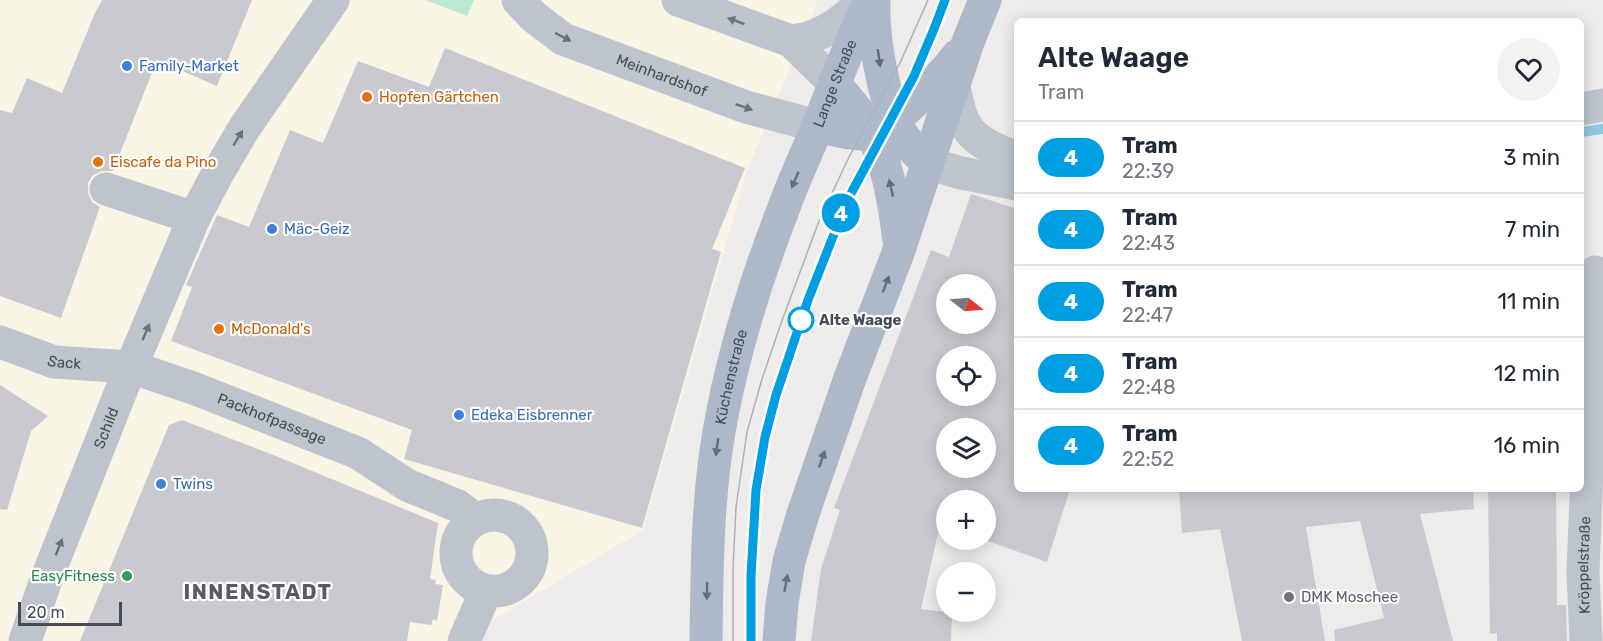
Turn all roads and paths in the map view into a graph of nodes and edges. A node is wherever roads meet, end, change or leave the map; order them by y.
1 (518, 0) edge
2 (678, 0) edge
3 (870, 0) edge
4 (985, 0) edge
5 (327, 8) edge
6 (791, 41) junction
7 (968, 42) junction
8 (834, 83) junction
9 (954, 86) junction
10 (1603, 105) edge
11 (1584, 108) edge
12 (817, 126) junction
13 (882, 126) junction
14 (1014, 157) edge
15 (928, 164) junction
16 (1014, 183) edge
17 (106, 189) dead end
18 (194, 218) junction
19 (900, 246) junction
20 (1595, 272) dead end
21 (0, 342) edge
22 (131, 367) junction
23 (475, 519) junction
24 (486, 591) junction
25 (25, 641) edge
26 (464, 641) edge
27 (706, 641) edge
28 (779, 641) edge
29 (1586, 641) edge

1 -> 12 street, Meinhardshof
6 -> 2 street
3 - 6 street, Lange Straße
3 - 8 main road, Lange Straße
3 -> 13 main road, Lange Straße
4 - 7 main road
18 -> 5 street, Schild
6 - 8 street
7 - 9 main road
7 - 13 main road
8 - 12 main road, Lange Straße
8 - 13 main road
9 - 14 street
9 - 15 main road
10 - 11 street
12 - 13 main road, Lange Straße
12 -> 27 main road, Küchenstraße
13 - 15 main road, Lange Straße
19 -> 13 main road
15 - 16 street
15 - 19 main road
17 - 18 street
22 -> 18 street, Schild
28 -> 19 main road
20 - 29 street, Kröppelstraße
21 - 22 street, Sack
22 - 23 street, Packhofpassage
25 -> 22 street, Schild
23 - 24 street
23 - 24 street
24 - 26 street

